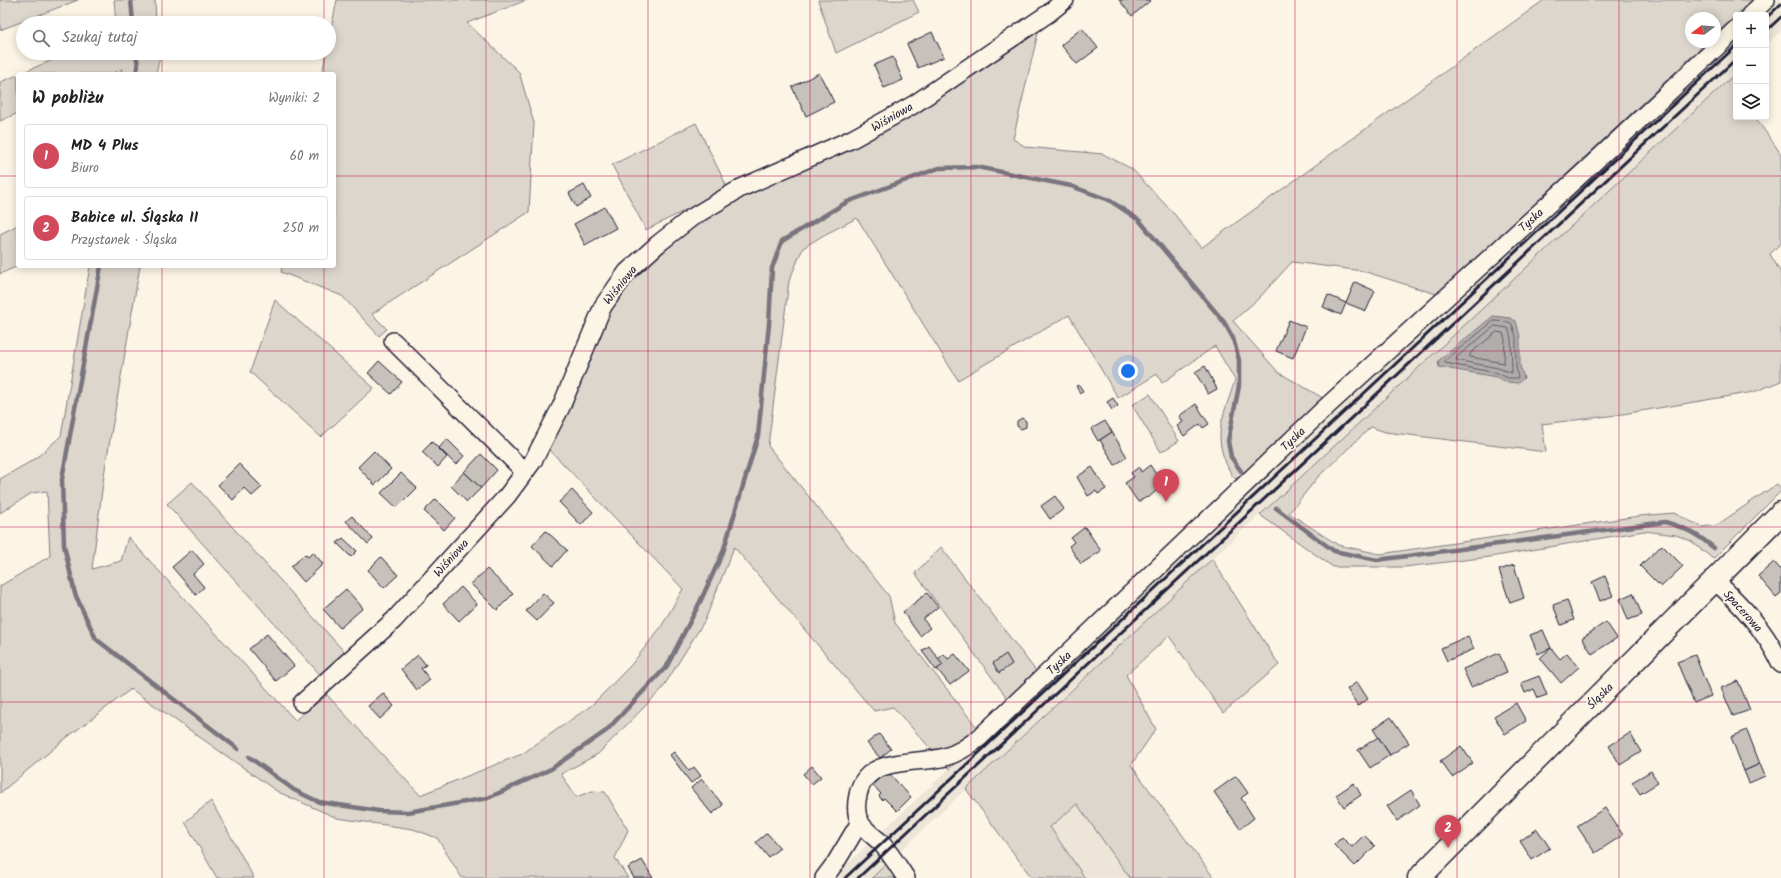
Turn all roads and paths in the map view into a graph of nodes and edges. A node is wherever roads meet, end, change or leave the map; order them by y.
1 (1065, 0) edge
2 (1766, 0) edge
3 (1753, 12) edge
4 (1733, 31) edge
5 (393, 341) dead end
6 (525, 472) junction
7 (1781, 513) edge
8 (1714, 580) junction
9 (1781, 664) edge
10 (302, 703) dead end
11 (860, 822) junction
12 (824, 878) edge
13 (906, 878) edge
14 (1419, 878) edge

1 - 6 street, Wiśniowa
2 - 3 street
4 - 11 street, Tyska
5 - 6 street
6 - 10 street, Wiśniowa
7 - 8 main road, Śląska
8 - 9 street, Spacerowa
8 - 14 main road, Śląska
11 - 12 street
11 - 13 street

